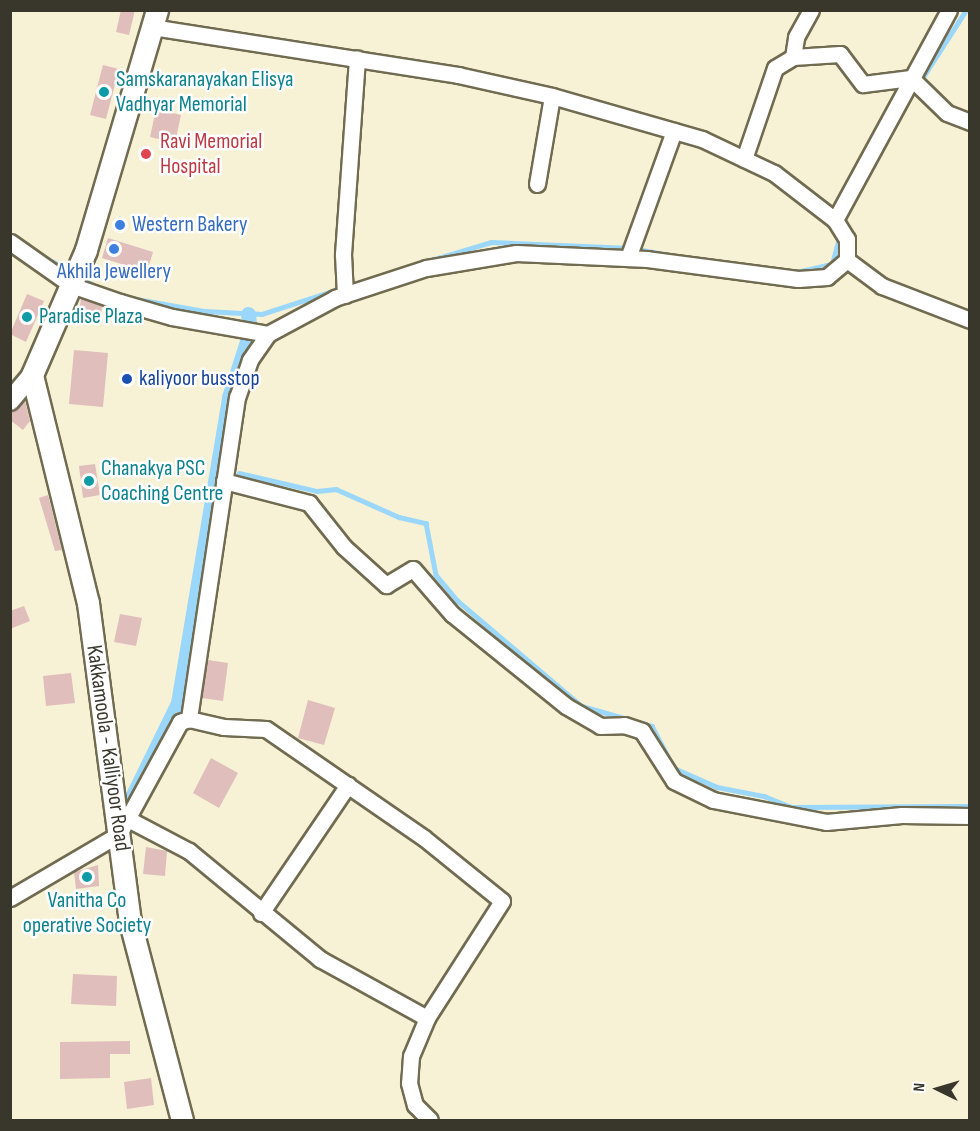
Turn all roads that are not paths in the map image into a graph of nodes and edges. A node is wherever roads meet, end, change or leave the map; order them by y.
1 (812, 10) edge
2 (949, 10) edge
3 (154, 19) edge
4 (793, 57) junction
5 (357, 58) junction
6 (911, 78) junction
7 (552, 96) junction
8 (969, 122) edge
9 (674, 132) junction
10 (744, 159) junction
11 (537, 184) dead end
12 (836, 220) junction
13 (10, 242) edge
14 (628, 257) junction
15 (847, 260) junction
16 (71, 285) junction
17 (345, 294) junction
18 (969, 320) edge
19 (268, 334) junction
20 (32, 375) junction
21 (10, 401) edge
22 (224, 481) junction
23 (189, 719) junction
24 (348, 785) junction
25 (969, 816) edge
26 (124, 827) junction
27 (10, 898) edge
28 (261, 913) junction
29 (427, 1018) junction
30 (182, 1120) edge
31 (430, 1120) edge

1 - 4 street
2 - 6 street
3 - 5 street
3 - 16 main road
4 - 6 street
4 - 10 street
5 - 7 street
5 - 17 street
6 - 8 street
6 - 12 street
7 - 9 street
7 - 11 street
9 - 10 street
9 - 14 street
10 - 12 street
12 - 15 street
13 - 16 street
14 - 15 street
14 - 17 street
15 - 18 street
16 - 19 street
16 - 20 main road
17 - 19 street
19 - 22 street
20 - 21 street
20 - 26 main road, Kakkamoola - Kalliyoor Road
22 - 23 street
22 - 25 street
23 - 24 street
23 - 26 street
24 - 28 street
24 - 29 street
26 - 27 street
26 - 28 street
26 - 30 main road, Kakkamoola - Kalliyoor Road
28 - 29 street
29 - 31 street

